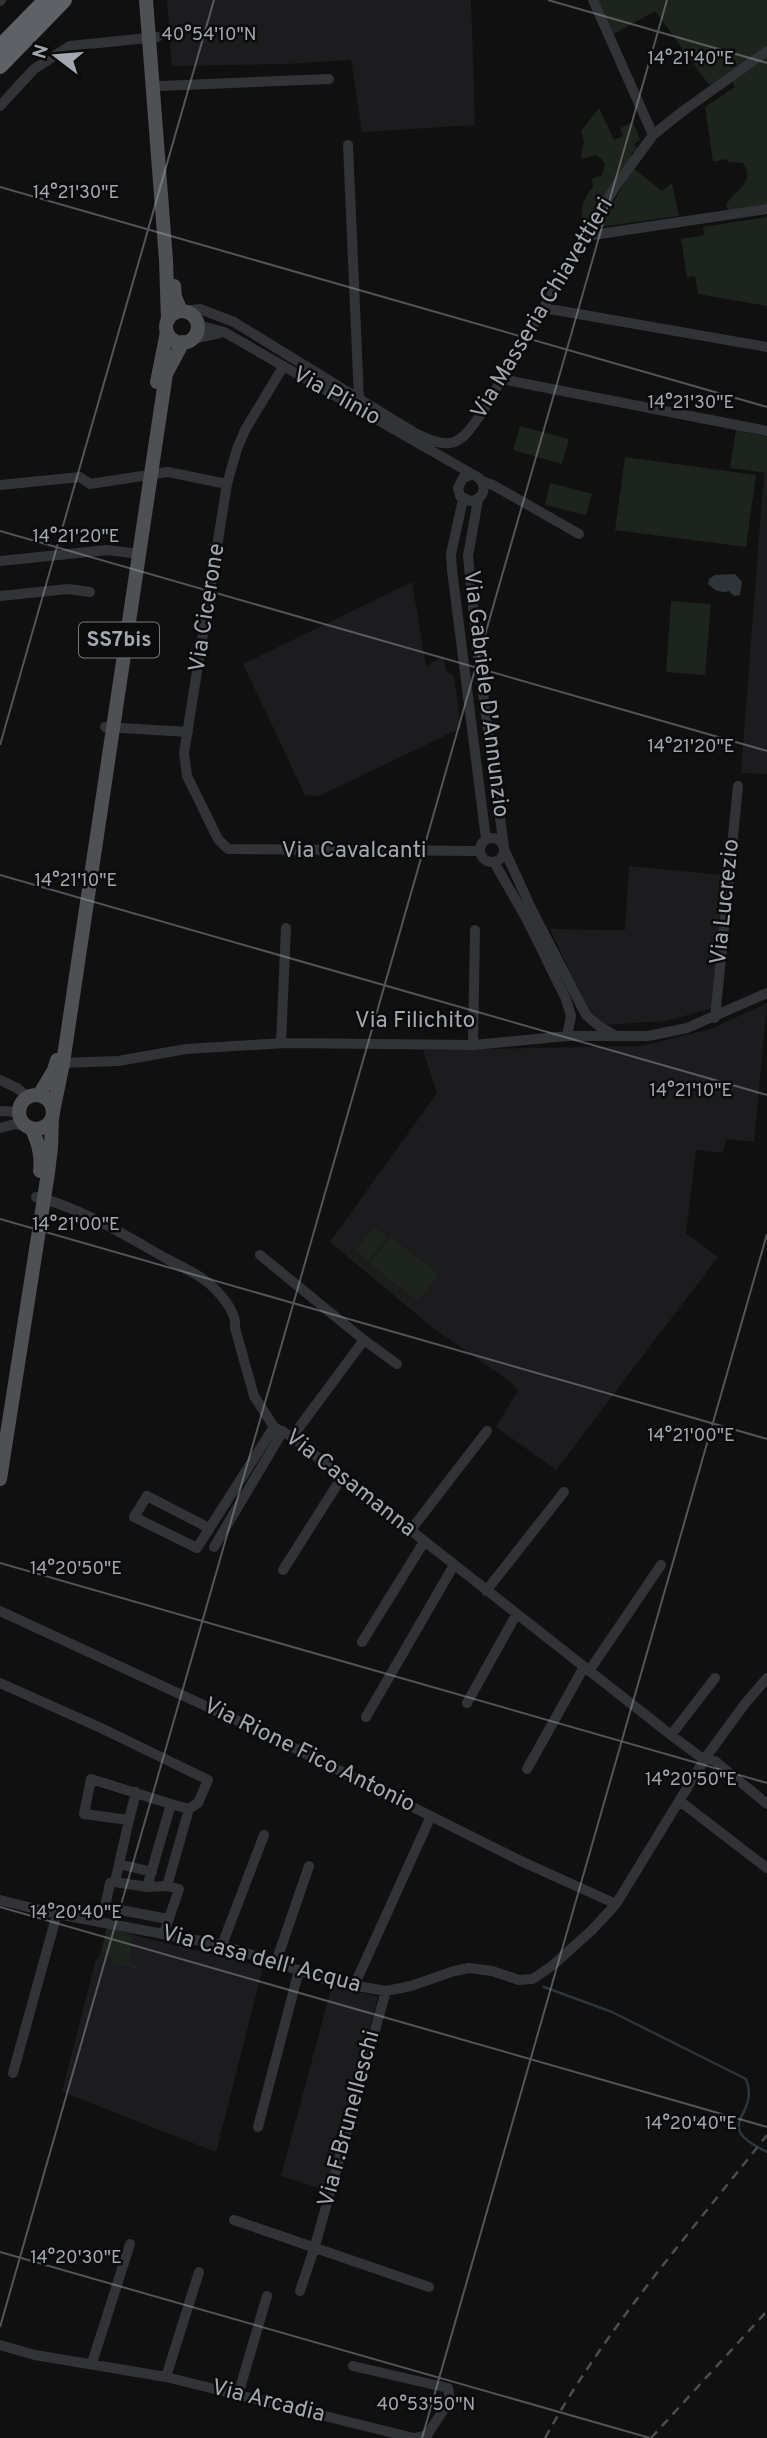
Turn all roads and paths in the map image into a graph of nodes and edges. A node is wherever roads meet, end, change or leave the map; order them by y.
1 (46, 0) edge
2 (64, 0) edge
3 (146, 0) edge
4 (154, 0) edge
5 (593, 0) edge
6 (153, 37) junction
7 (0, 47) edge
8 (767, 51) edge
9 (0, 66) edge
10 (328, 79) dead end
11 (160, 86) junction
12 (0, 106) edge
13 (653, 135) junction
14 (348, 145) dead end
15 (767, 209) edge
16 (586, 236) junction
17 (544, 308) junction
18 (190, 325) junction
19 (168, 326) junction
20 (767, 346) edge
21 (283, 367) junction
22 (501, 379) junction
23 (359, 398) junction
24 (767, 431) edge
25 (449, 461) junction
26 (147, 475) junction
27 (471, 475) junction
28 (460, 481) junction
29 (482, 481) junction
30 (227, 484) junction
31 (0, 485) edge
32 (463, 499) junction
33 (478, 500) junction
34 (579, 534) dead end
35 (136, 554) junction
36 (0, 561) edge
37 (90, 592) dead end
38 (0, 596) edge
39 (110, 727) junction
40 (188, 732) junction
41 (738, 786) dead end
42 (486, 839) junction
43 (228, 849) joint
44 (505, 849) junction
45 (480, 850) junction
46 (494, 862) junction
47 (286, 928) dead end
48 (475, 930) dead end
49 (767, 993) edge
50 (715, 1018) junction
51 (567, 1036) junction
52 (618, 1038) junction
53 (281, 1043) junction
54 (473, 1045) junction
55 (60, 1062) junction
56 (0, 1080) edge
57 (33, 1096) junction
58 (0, 1111) edge
59 (19, 1112) junction
60 (52, 1115) junction
61 (0, 1128) edge
62 (30, 1128) junction
63 (40, 1198) junction
64 (260, 1255) dead end
65 (364, 1340) junction
66 (397, 1364) dead end
67 (3, 1414) edge
68 (487, 1431) dead end
69 (283, 1432) junction
70 (342, 1478) junction
71 (0, 1479) edge
72 (564, 1492) dead end
73 (209, 1528) junction
74 (410, 1531) junction
75 (424, 1542) junction
76 (214, 1547) dead end
77 (454, 1565) junction
78 (661, 1565) dead end
79 (283, 1570) dead end
80 (486, 1591) junction
81 (0, 1611) edge
82 (516, 1615) junction
83 (362, 1642) dead end
84 (587, 1669) junction
85 (716, 1678) dead end
86 (767, 1678) edge
87 (0, 1683) edge
88 (467, 1703) dead end
89 (366, 1717) dead end
90 (671, 1735) junction
91 (706, 1758) junction
92 (527, 1769) dead end
93 (136, 1791) junction
94 (681, 1801) junction
95 (171, 1804) junction
96 (767, 1804) edge
97 (190, 1809) junction
98 (431, 1816) junction
99 (130, 1820) junction
100 (264, 1835) dead end
101 (119, 1864) junction
102 (309, 1866) dead end
103 (767, 1868) edge
104 (152, 1872) junction
105 (115, 1882) junction
106 (167, 1886) junction
107 (148, 1887) junction
108 (0, 1900) edge
109 (616, 1904) junction
110 (57, 1914) junction
111 (168, 1919) junction
112 (164, 1933) junction
113 (222, 1945) junction
114 (276, 1962) junction
115 (299, 1970) junction
116 (354, 1986) junction
117 (386, 1991) junction
118 (13, 2073) dead end
119 (258, 2127) dead end
120 (234, 2220) dead end
121 (130, 2245) dead end
122 (315, 2246) junction
123 (199, 2272) dead end
124 (429, 2287) dead end
125 (300, 2291) dead end
126 (267, 2295) dead end
127 (0, 2345) edge
128 (92, 2363) junction
129 (353, 2366) dead end
130 (166, 2377) junction
131 (238, 2395) junction

1 - 7 highway
2 - 9 highway
3 - 6 main road, SS7bis
4 - 6 main road, SS7bis
5 - 13 street
6 - 11 main road, SS7bis
6 - 12 street
6 - 19 main road, SS7bis
8 - 13 street, Via Masseria Chiavettieri
10 - 11 street
11 - 18 main road, SS7bis
13 - 16 street, Via Masseria Chiavettieri
14 - 23 street
15 - 16 street
16 - 17 street, Via Masseria Chiavettieri
17 - 20 street
17 - 22 street, Via Masseria Chiavettieri
18 - 19 main road
18 - 19 main road
18 - 21 street, Via Plinio
18 - 23 street, Via Masseria Chiavettieri
18 - 26 main road, SS7bis
19 - 26 main road, SS7bis
21 - 25 street, Via Plinio
21 - 30 street, Via Cicerone
22 - 23 street, Via Masseria Chiavettieri
22 - 24 street
25 - 27 street, Via Plinio
25 - 28 street
26 - 30 street
26 - 31 street
26 - 35 main road, SS7bis
27 - 28 street
27 - 29 street, Via Plinio
28 - 32 street
29 - 33 street
29 - 34 street, Via Plinio
30 - 40 street, Via Cicerone
32 - 33 street
32 - 42 street, Via Gabriele D'Annunzio
33 - 44 street, Via Gabriele D'Annunzio
35 - 36 street
35 - 39 main road, SS7bis
37 - 38 street
39 - 40 street
39 - 55 main road, SS7bis
40 - 43 street, Via Cicerone
41 - 50 street, Via Lucrezio
42 - 44 street, Via Gabriele D'Annunzio
42 - 45 street, Via Gabriele D'Annunzio
43 - 45 street, Via Cavalcanti
44 - 46 street, Via Gabriele D'Annunzio
44 - 52 street, Via Gabriele D'Annunzio
45 - 46 street, Via Gabriele D'Annunzio
46 - 51 street, Via Gabriele D'Annunzio
47 - 53 street
48 - 54 street
49 - 50 street, Via Filichito
50 - 52 street, Via Filichito
51 - 52 street, Via Filichito
51 - 54 street, Via Filichito
53 - 54 street, Via Filichito
53 - 55 street, Via Filichito
55 - 57 main road
55 - 60 main road, SS7bis
56 - 57 street
57 - 59 main road
57 - 60 main road
58 - 59 street
59 - 62 main road, SS7bis
60 - 62 main road
60 - 63 main road, SS7bis
61 - 62 street
62 - 63 main road, SS7bis
63 - 67 main road, SS7bis
63 - 69 street, Via Casamanna
64 - 65 street
65 - 66 street
65 - 69 street
67 - 71 main road, SS7bis
68 - 74 street
69 - 70 street, Via Casamanna
69 - 73 street
69 - 76 street
70 - 74 street, Via Casamanna
70 - 79 street
72 - 80 street
73 - 73 street
74 - 75 street, Via Casamanna
75 - 77 street, Via Casamanna
75 - 83 street
77 - 80 street, Via Casamanna
77 - 89 street
78 - 84 street
80 - 82 street, Via Casamanna
81 - 98 street, Via Rione Fico Antonio
82 - 84 street, Via Casamanna
82 - 88 street
84 - 90 street, Via Casamanna
84 - 92 street
85 - 90 street
86 - 91 street
87 - 97 street
90 - 91 street, Via Casamanna
91 - 94 street
91 - 96 street, Via Casamanna
93 - 95 street
93 - 99 street
93 - 99 street
94 - 103 street
94 - 109 street
95 - 97 street
95 - 104 street
97 - 106 street
98 - 109 street, Via Rione Fico Antonio
98 - 116 street
99 - 101 street
100 - 113 street
101 - 104 street
101 - 105 street
102 - 114 street
104 - 107 street
105 - 107 street
105 - 111 street
106 - 107 street
106 - 111 street
108 - 110 street, Via Casa dell' Acqua
109 - 117 street, Via Casa dell' Acqua
110 - 112 street, Via Casa dell' Acqua
110 - 118 street
111 - 112 street
112 - 113 street, Via Casa dell' Acqua
113 - 114 street, Via Casa dell' Acqua
114 - 115 street, Via Casa dell' Acqua
115 - 116 street, Via Casa dell' Acqua
115 - 119 street
116 - 117 street, Via Casa dell' Acqua
117 - 122 street, Via F.Brunelleschi
120 - 122 street
121 - 128 street
122 - 124 street
122 - 125 street, Via F.Brunelleschi
123 - 130 street
126 - 131 street
127 - 128 street, Via Arcadia
128 - 130 street, Via Arcadia
129 - 131 street, Via Arcadia
130 - 131 street, Via Arcadia

